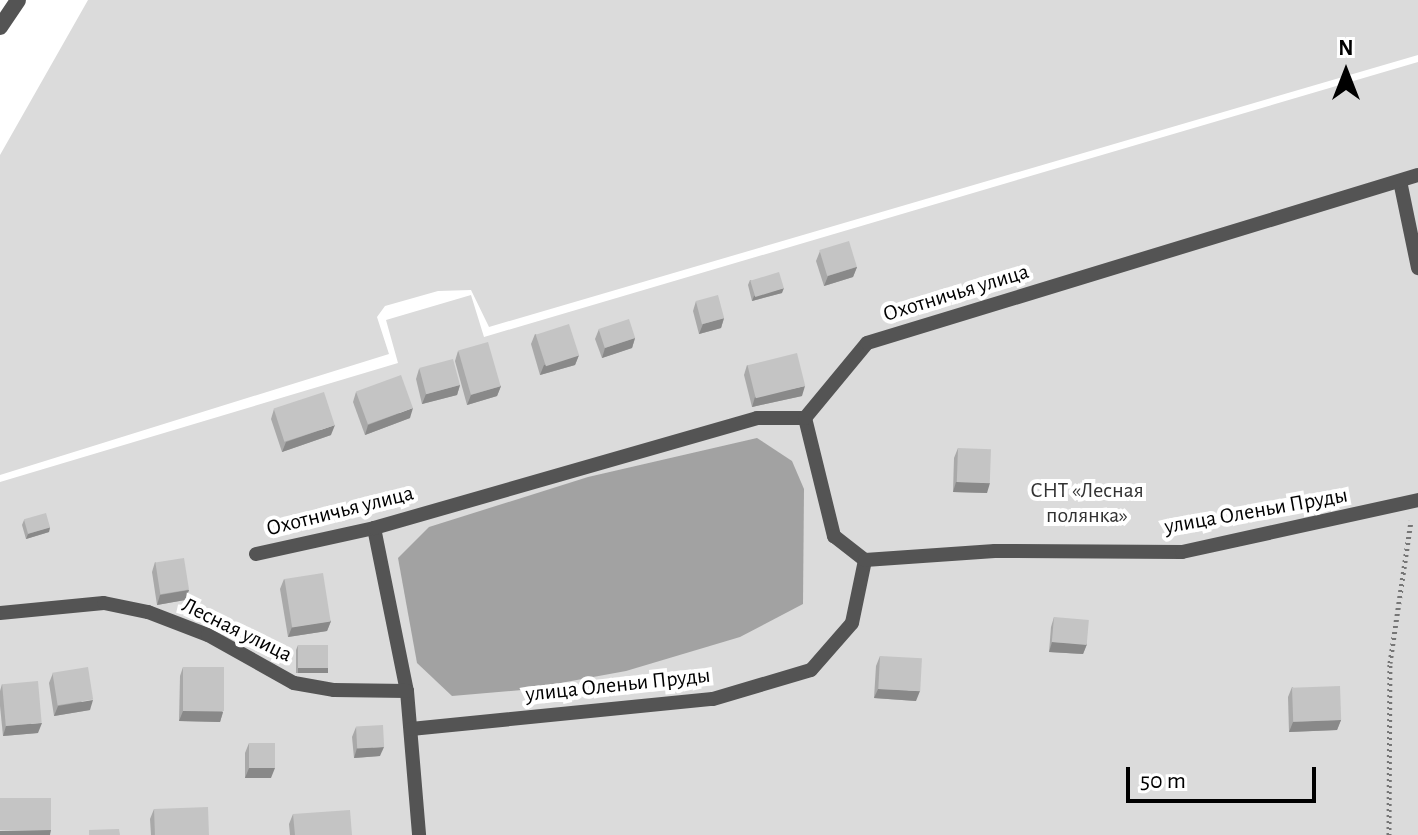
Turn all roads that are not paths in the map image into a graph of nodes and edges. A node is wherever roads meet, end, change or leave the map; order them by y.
1 (18, 0) edge
2 (0, 27) edge
3 (1418, 175) edge
4 (1400, 181) junction
5 (1418, 268) edge
6 (805, 418) junction
7 (1415, 502) edge
8 (374, 528) junction
9 (256, 554) dead end
10 (865, 560) junction
11 (0, 613) edge
12 (407, 691) junction
13 (411, 729) junction
14 (419, 835) edge

1 - 2 street
3 - 4 lane, Охотничья улица
4 - 5 lane
4 - 6 lane, Охотничья улица
6 - 8 lane, Охотничья улица
6 - 10 lane
7 - 10 lane, улица Оленьи Пруды
8 - 9 lane, Охотничья улица
8 - 12 lane
10 - 13 lane, улица Оленьи Пруды
11 - 12 lane, Лесная улица
12 - 13 lane
13 - 14 lane

